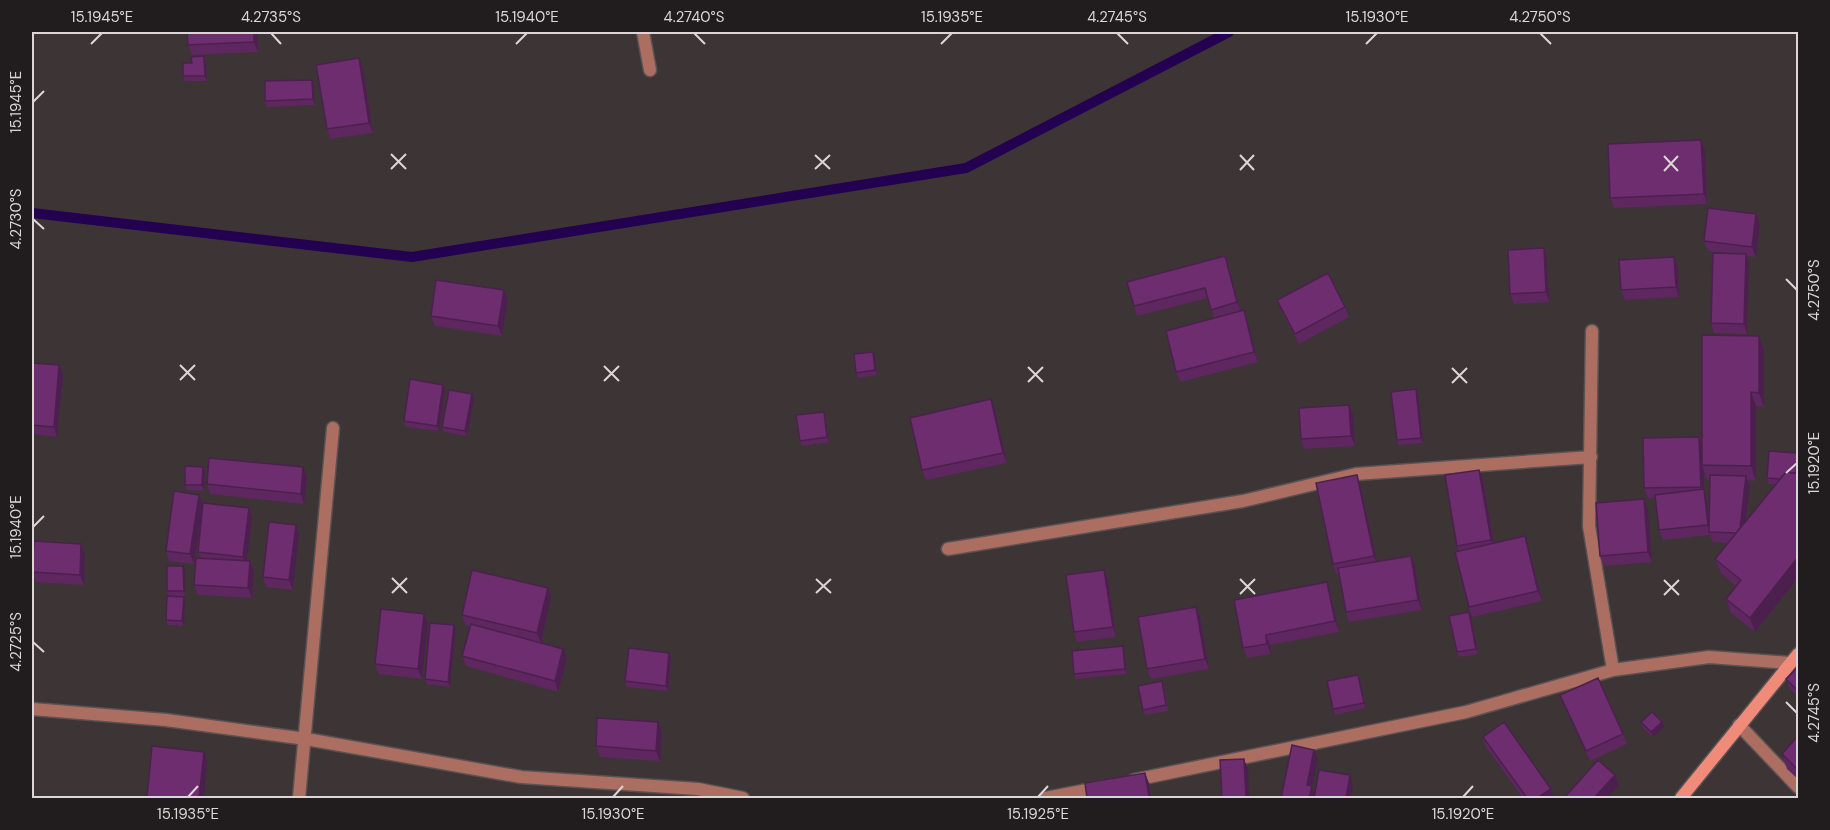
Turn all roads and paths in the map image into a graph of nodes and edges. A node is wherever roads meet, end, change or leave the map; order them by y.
1 (643, 32) edge
2 (650, 70) dead end
3 (1593, 331) dead end
4 (333, 428) dead end
5 (1591, 457) junction
6 (948, 549) dead end
7 (1794, 658) edge
8 (1613, 670) junction
9 (32, 709) edge
10 (1739, 725) junction
11 (306, 739) junction
12 (1798, 786) edge
13 (299, 798) edge
14 (743, 798) edge
15 (1046, 798) edge
16 (1681, 798) edge

1 - 2 street
3 - 5 street
4 - 11 street
5 - 6 street
5 - 8 street
7 - 8 street
7 - 10 street
8 - 15 street
9 - 11 street
10 - 12 street
10 - 16 street
11 - 13 street
11 - 14 street

